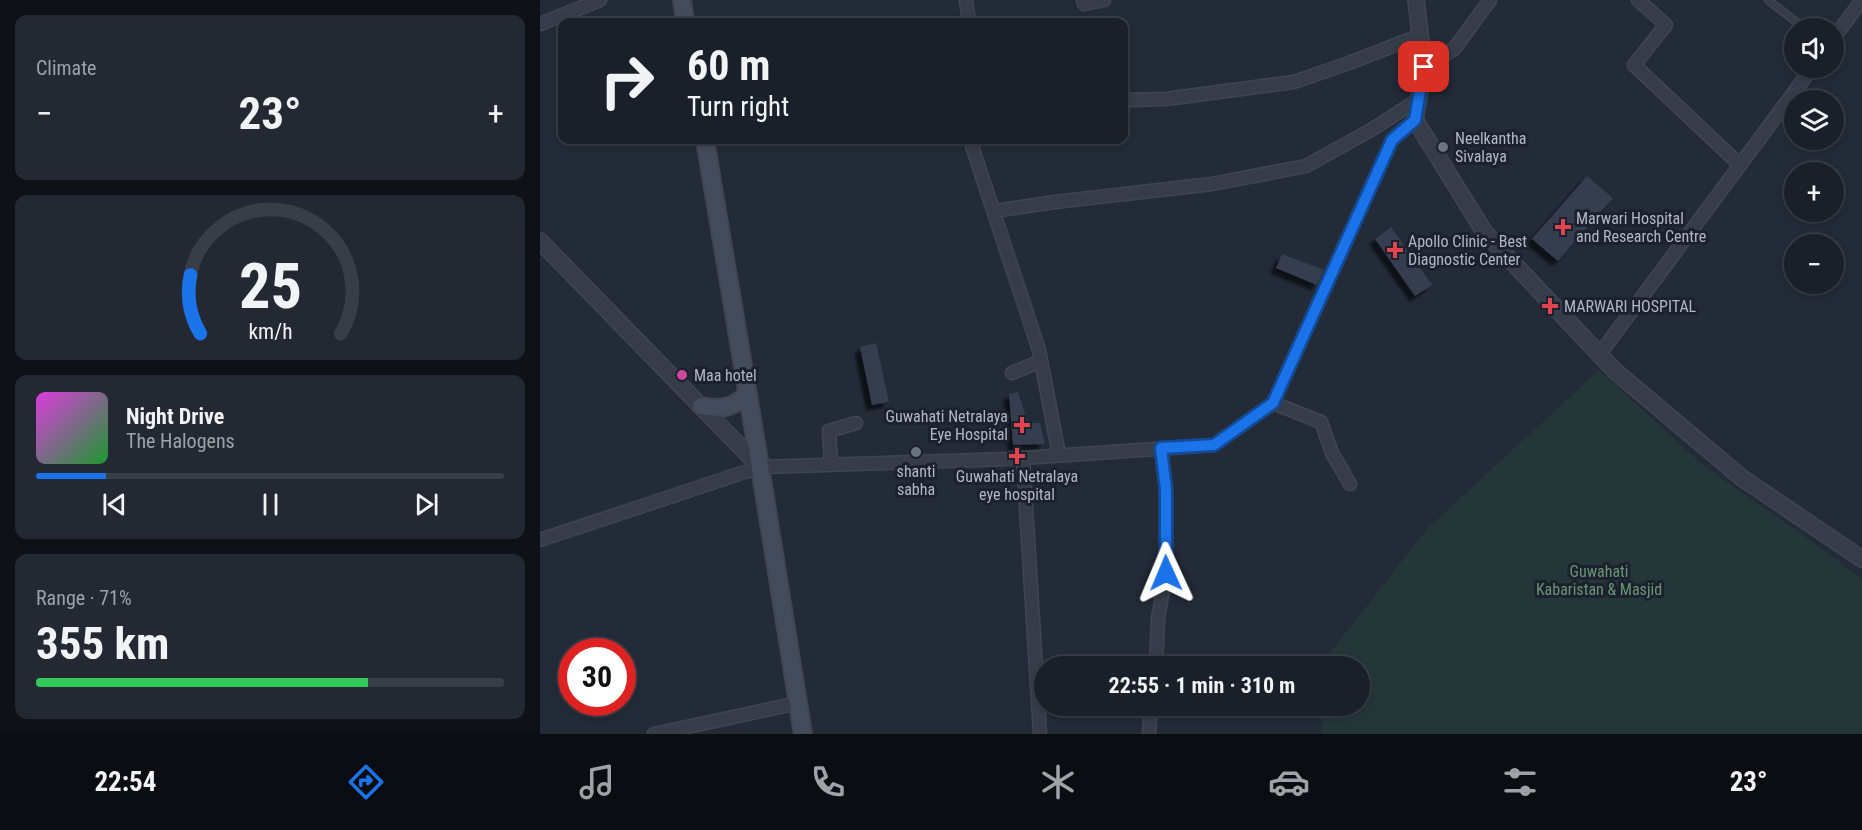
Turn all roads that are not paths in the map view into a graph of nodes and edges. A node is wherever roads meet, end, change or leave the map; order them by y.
1 (600, 0) edge
2 (682, 0) edge
3 (966, 0) edge
4 (1083, 0) edge
5 (1104, 0) edge
6 (1416, 0) edge
7 (1490, 0) edge
8 (1638, 0) edge
9 (1768, 0) edge
10 (1862, 0) edge
11 (684, 18) edge
12 (968, 18) edge
13 (1791, 18) edge
14 (540, 24) edge
15 (1844, 24) edge
16 (1421, 35) junction
17 (1424, 67) junction
18 (1805, 78) edge
19 (1419, 99) junction
20 (1128, 100) edge
21 (1415, 120) junction
22 (706, 144) edge
23 (971, 144) edge
24 (1740, 165) junction
25 (994, 211) junction
26 (540, 241) edge
27 (1599, 354) junction
28 (1041, 361) junction
29 (1012, 373) dead end
30 (748, 394) junction
31 (1273, 403) junction
32 (701, 406) junction
33 (856, 423) dead end
34 (1161, 448) junction
35 (1059, 455) junction
36 (1023, 458) junction
37 (831, 465) junction
38 (760, 467) junction
39 (1350, 484) dead end
40 (540, 540) edge
41 (1862, 559) edge
42 (1156, 656) edge
43 (798, 703) junction
44 (1150, 716) edge
45 (654, 734) edge
46 (803, 734) edge
47 (1040, 734) edge
48 (1149, 734) edge

1 - 14 street
2 - 11 main road
3 - 12 street
4 - 5 street
6 - 16 street
7 - 17 street
8 - 24 street
9 - 13 lane
10 - 15 street
16 - 17 street
16 - 20 street
17 - 19 street
18 - 24 street
19 - 21 street
19 - 25 street
21 - 27 street
21 - 31 street
22 - 30 main road
23 - 25 street
24 - 27 street
25 - 28 street
26 - 32 street
27 - 41 street
28 - 29 street
28 - 35 street
30 - 32 main road
30 - 38 main road
31 - 34 street
31 - 39 street
32 - 38 street
33 - 37 street
34 - 35 street
34 - 42 street
35 - 36 street
36 - 37 street
36 - 47 street
37 - 38 street
38 - 40 street
38 - 43 main road
43 - 45 street
43 - 46 main road
44 - 48 street

